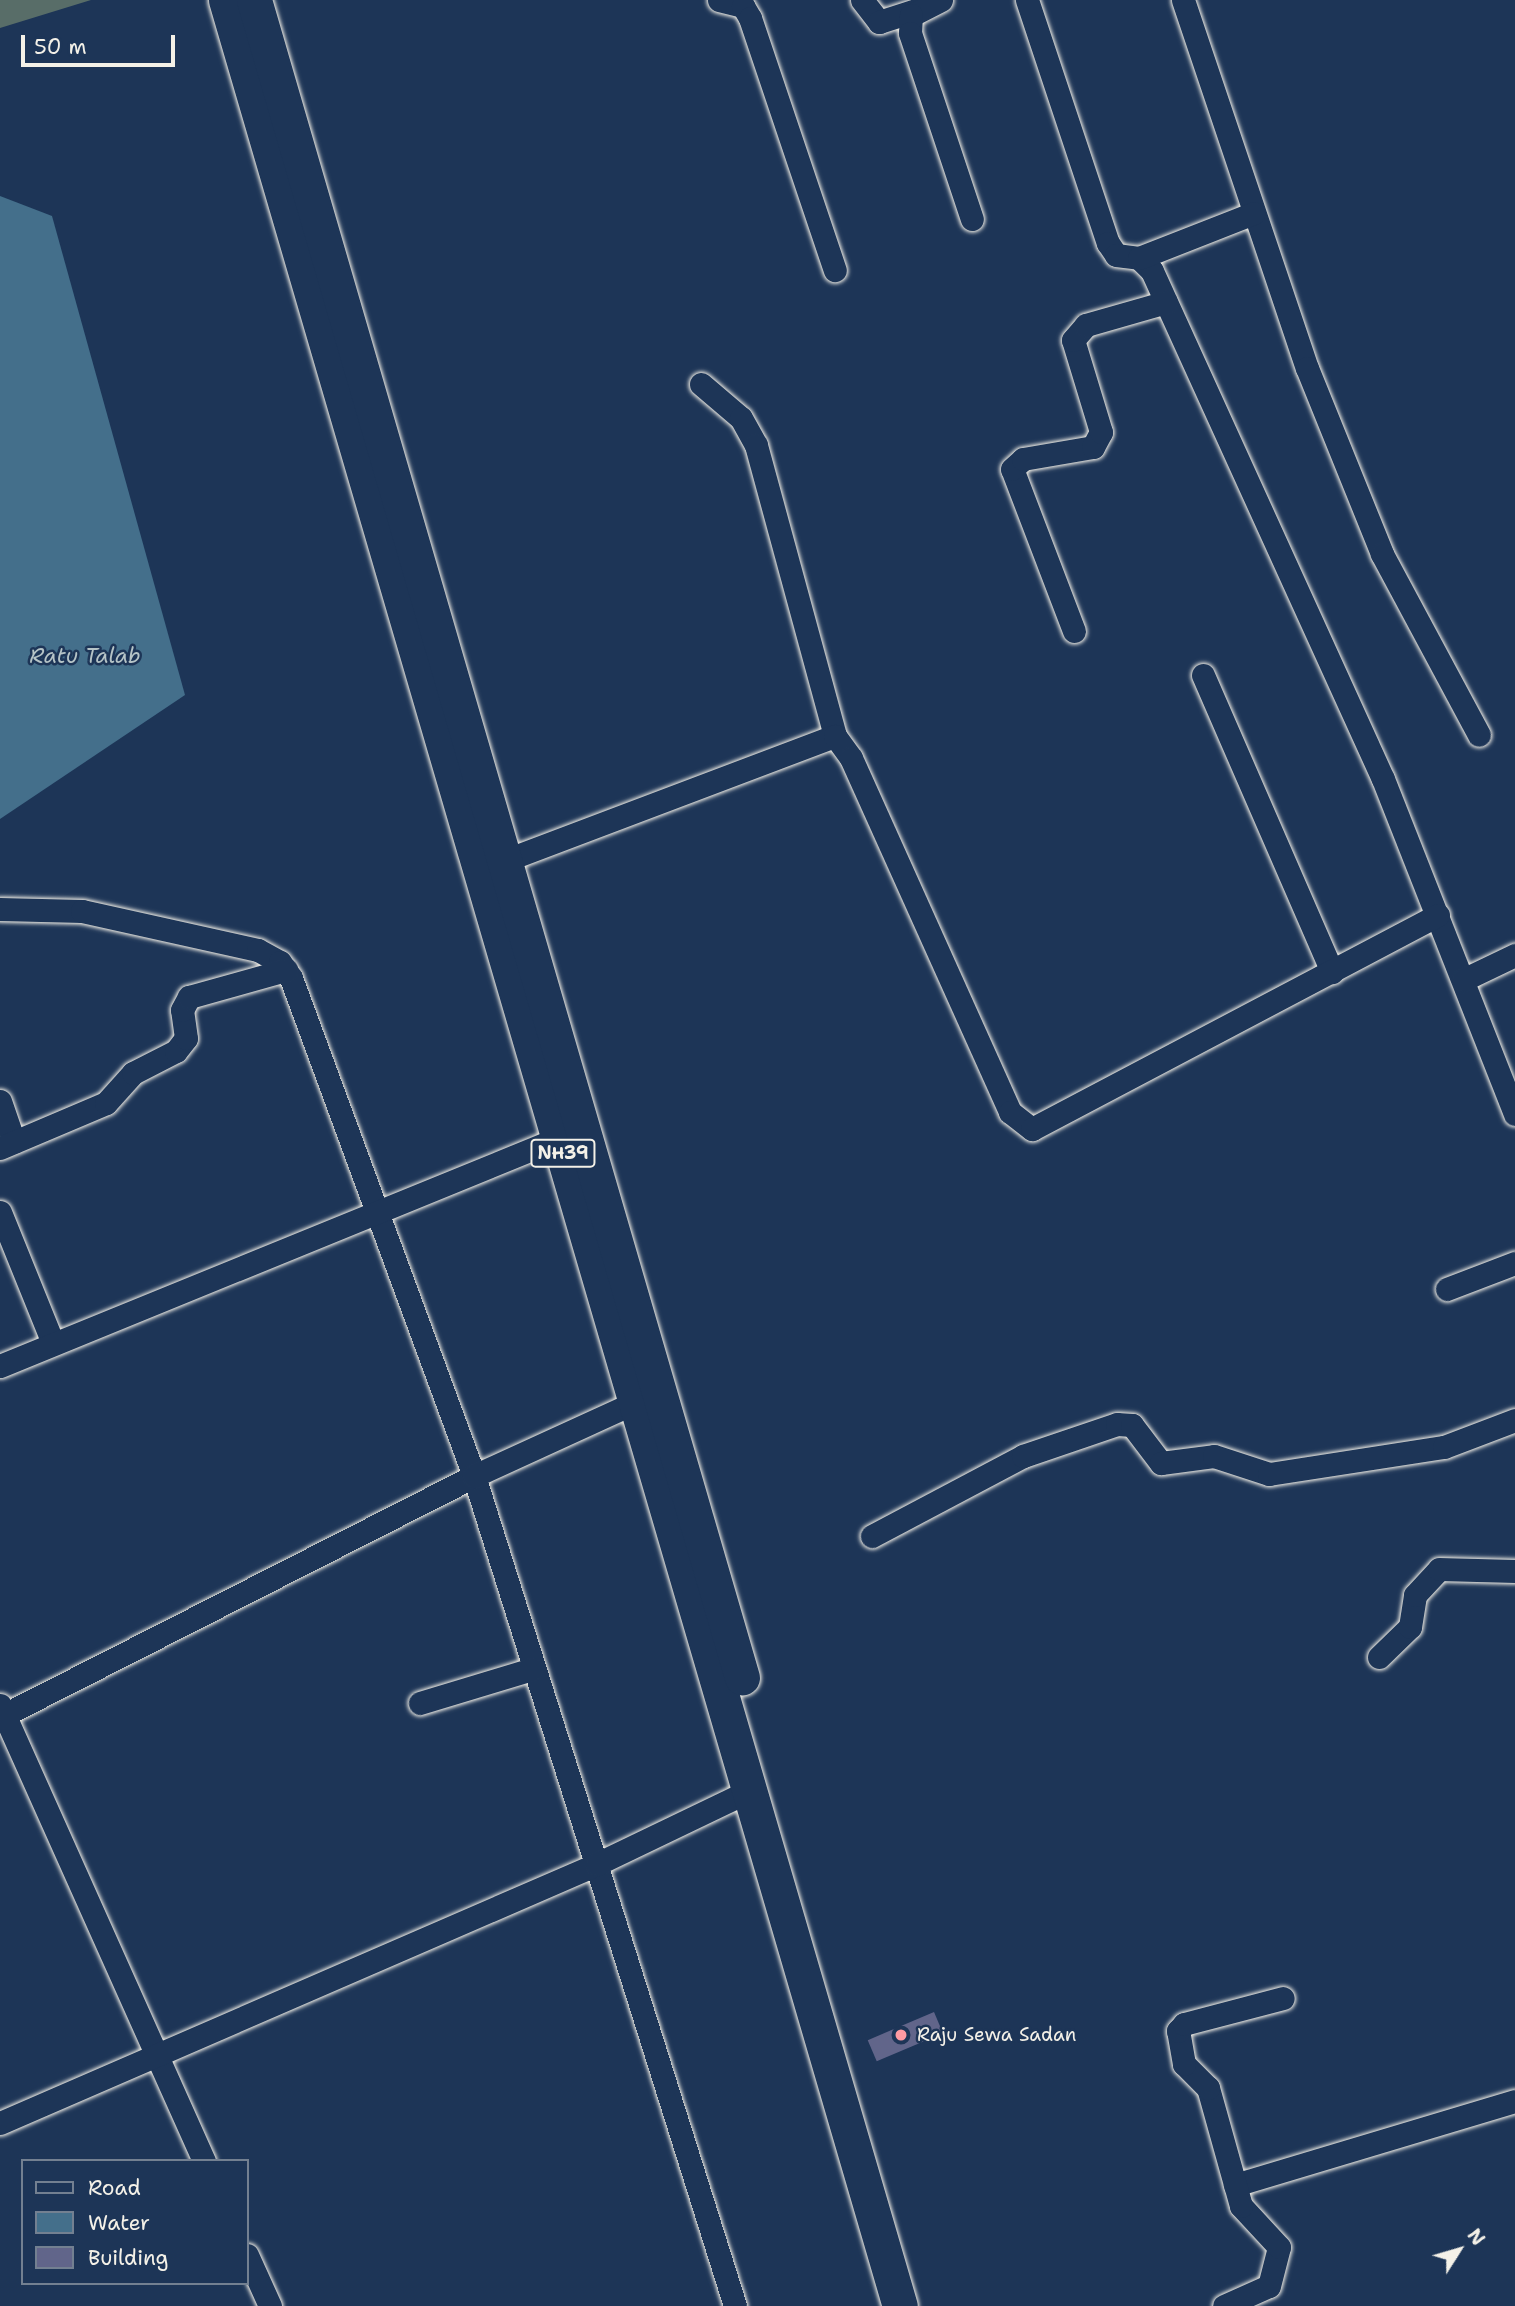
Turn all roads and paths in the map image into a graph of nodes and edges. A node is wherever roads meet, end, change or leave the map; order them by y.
1 (226, 0) edge
2 (254, 0) edge
3 (719, 0) edge
4 (862, 0) edge
5 (942, 0) edge
6 (1027, 0) edge
7 (1183, 0) edge
8 (910, 7) edge
9 (1254, 213) junction
10 (972, 219) dead end
11 (1139, 258) junction
12 (835, 270) dead end
13 (1166, 302) junction
14 (701, 384) dead end
15 (1074, 631) dead end
16 (1203, 675) dead end
17 (1479, 735) dead end
18 (835, 736) junction
19 (501, 862) junction
20 (0, 909) edge
21 (1438, 915) junction
22 (1515, 956) edge
23 (286, 970) junction
24 (1332, 972) junction
25 (1463, 980) junction
26 (0, 1101) edge
27 (1515, 1114) edge
28 (559, 1138) junction
29 (7, 1145) edge
30 (379, 1209) junction
31 (0, 1212) edge
32 (1515, 1264) edge
33 (1447, 1289) dead end
34 (53, 1343) junction
35 (0, 1366) edge
36 (636, 1402) junction
37 (1515, 1420) edge
38 (474, 1476) junction
39 (872, 1536) dead end
40 (1515, 1571) edge
41 (1379, 1657) dead end
42 (532, 1669) junction
43 (420, 1703) dead end
44 (2, 1712) edge
45 (751, 1790) junction
46 (597, 1864) junction
47 (1283, 1998) dead end
48 (156, 2055) junction
49 (1515, 2101) edge
50 (0, 2123) edge
51 (203, 2159) edge
52 (1235, 2185) junction
53 (248, 2257) edge
54 (270, 2306) edge
55 (735, 2306) edge
56 (900, 2306) edge
57 (923, 2306) edge
58 (1224, 2306) edge

1 - 28 highway, NH39
2 - 19 highway, NH39
3 - 12 street
4 - 8 street
5 - 8 street
6 - 11 street
7 - 9 street
8 - 10 street
9 - 11 street
9 - 17 street
11 - 13 street
13 - 15 street
13 - 21 street
14 - 18 street
16 - 24 street
18 - 19 street
18 - 24 street
19 - 57 highway, NH39
20 - 23 street
21 - 24 street
21 - 25 street
22 - 25 street
23 - 29 street
23 - 30 street
25 - 27 street
26 - 29 street
28 - 30 street
28 - 36 highway, NH39
30 - 34 street
30 - 38 street
31 - 34 street
32 - 33 street
34 - 35 street
36 - 38 street
36 - 45 highway, NH39
37 - 39 street
38 - 42 street
38 - 44 street
40 - 41 street
42 - 43 street
42 - 46 street
44 - 48 street
45 - 46 street
45 - 56 highway, NH39
46 - 48 street
46 - 55 street
47 - 52 street
48 - 50 street
48 - 51 street
49 - 52 street
52 - 58 street
53 - 54 street

